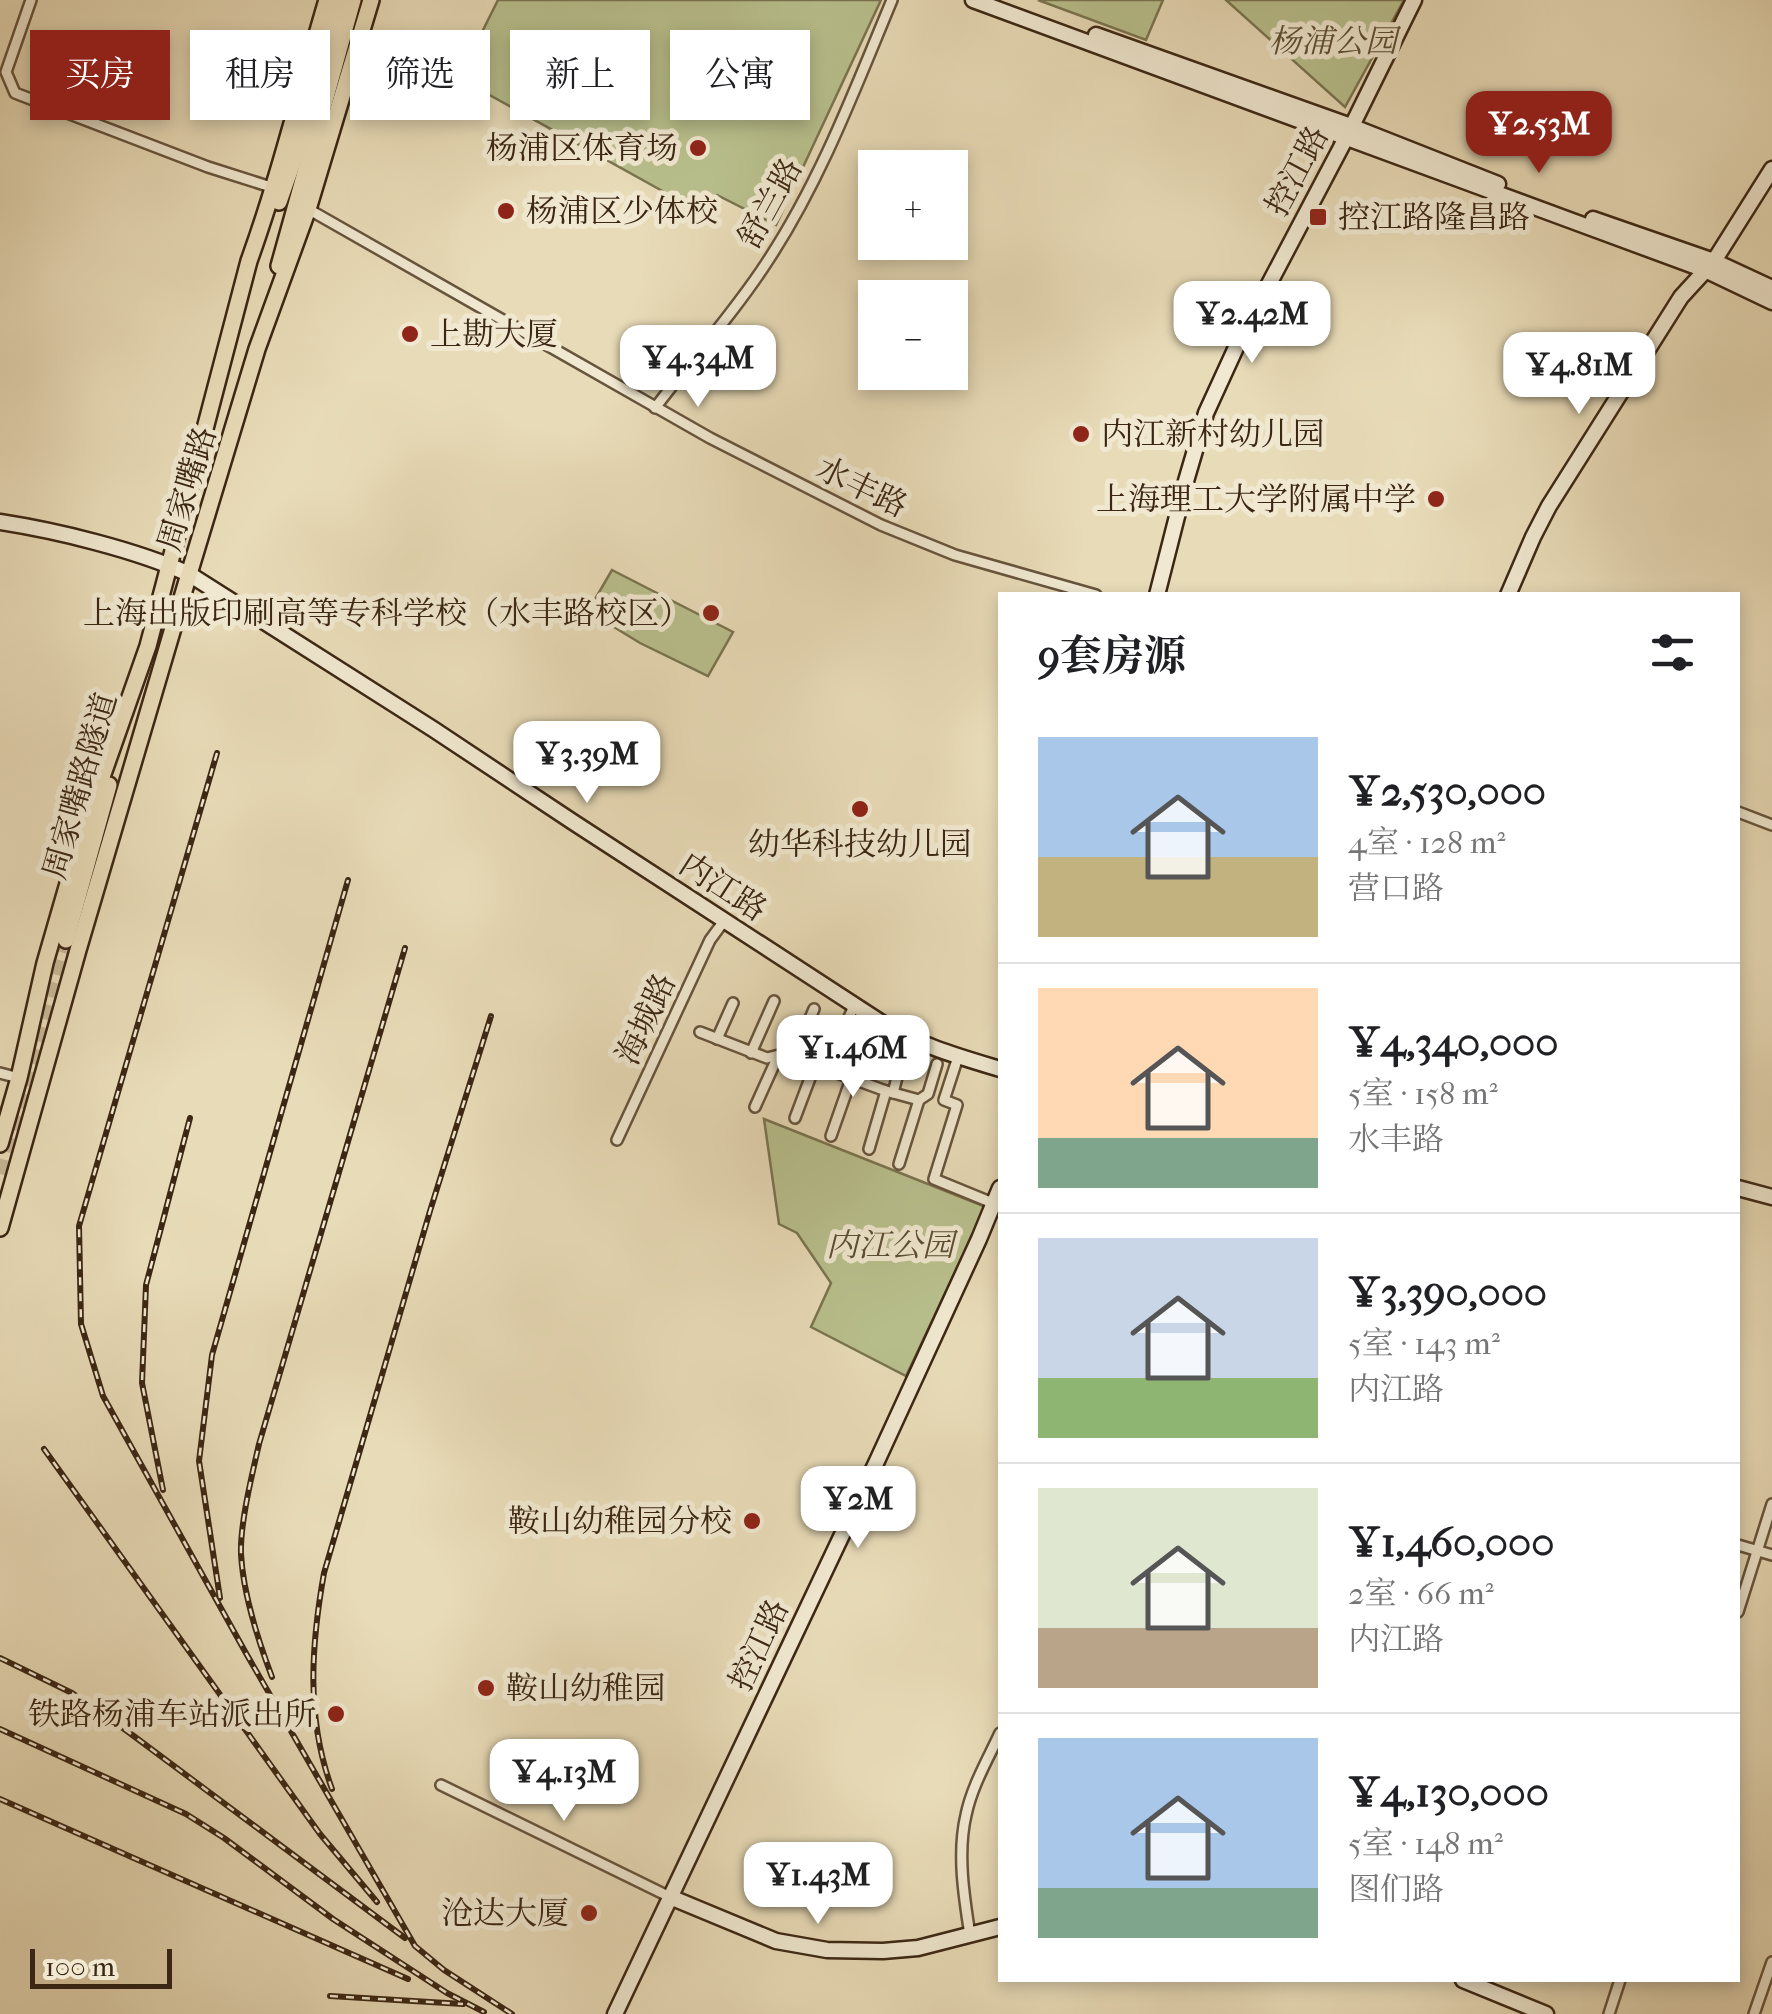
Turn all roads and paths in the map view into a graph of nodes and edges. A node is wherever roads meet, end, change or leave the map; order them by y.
1 (31, 0) edge
2 (327, 0) edge
3 (340, 0) edge
4 (353, 0) edge
5 (371, 0) edge
6 (892, 0) edge
7 (972, 0) edge
8 (997, 0) edge
9 (1414, 0) edge
10 (1349, 131) junction
11 (1772, 169) edge
12 (274, 188) junction
13 (308, 209) junction
14 (1710, 265) junction
15 (1772, 288) edge
16 (1772, 302) edge
17 (238, 305) junction
18 (257, 348) junction
19 (656, 408) junction
20 (0, 522) edge
21 (168, 564) junction
22 (189, 574) junction
23 (1085, 592) edge
24 (1158, 592) edge
25 (1509, 592) edge
26 (148, 646) junction
27 (1740, 813) edge
28 (1772, 825) edge
29 (724, 921) junction
30 (72, 945) junction
31 (774, 1001) dead end
32 (733, 1003) dead end
33 (854, 1006) junction
34 (814, 1010) dead end
35 (700, 1032) dead end
36 (716, 1039) junction
37 (870, 1039) dead end
38 (750, 1053) junction
39 (904, 1054) dead end
40 (778, 1056) junction
41 (794, 1056) junction
42 (958, 1057) junction
43 (937, 1064) dead end
44 (816, 1065) junction
45 (998, 1068) edge
46 (826, 1069) junction
47 (0, 1073) edge
48 (20, 1078) junction
49 (854, 1080) junction
50 (889, 1092) junction
51 (919, 1100) junction
52 (755, 1107) dead end
53 (795, 1118) dead end
54 (832, 1136) dead end
55 (618, 1140) dead end
56 (0, 1144) edge
57 (868, 1149) dead end
58 (899, 1164) dead end
59 (1740, 1189) edge
60 (998, 1194) edge
61 (1772, 1198) edge
62 (0, 1200) edge
63 (995, 1204) junction
64 (0, 1228) edge
65 (1772, 1504) edge
66 (1740, 1546) edge
67 (1758, 1550) junction
68 (1772, 1555) edge
69 (1740, 1606) edge
70 (998, 1737) edge
71 (441, 1785) dead end
72 (670, 1896) junction
73 (998, 1928) edge
74 (970, 1935) junction
75 (1772, 1962) edge
76 (1467, 1982) edge
77 (1619, 1982) edge
78 (614, 2014) edge
79 (1546, 2014) edge
80 (1609, 2014) edge
81 (1754, 2014) edge

1 - 12 street
2 - 12 main road, 周家嘴路
3 - 17 main road
4 - 18 main road
5 - 13 main road, 周家嘴路
6 - 19 street, 舒兰路
7 - 10 main road
8 - 10 main road
9 - 10 main road, 控江路
10 - 14 main road
10 - 24 main road, 控江路
11 - 14 main road
12 - 17 main road, 周家嘴路
13 - 18 main road, 周家嘴路
13 - 19 street, 水丰路
14 - 15 main road
14 - 16 main road
14 - 25 main road
17 - 21 main road, 周家嘴路
18 - 22 main road, 周家嘴路
19 - 23 street, 水丰路
20 - 21 main road, 内江路
21 - 22 main road, 内江路
21 - 26 main road, 周家嘴路
22 - 29 main road, 内江路
22 - 30 main road, 周家嘴路
26 - 30 main road, 周家嘴路隧道
26 - 48 main road, 周家嘴路
27 - 28 street
29 - 33 main road, 内江路
29 - 55 street, 海城路
30 - 62 main road, 周家嘴路隧道
30 - 64 main road, 周家嘴路
31 - 38 street
32 - 36 street
33 - 42 main road, 内江路
33 - 46 street
34 - 41 street
35 - 36 street
36 - 38 street
37 - 49 street
38 - 40 street
39 - 50 street
40 - 41 street
40 - 52 street
41 - 44 street
42 - 45 main road, 内江路
42 - 63 street
43 - 51 street
44 - 46 street
44 - 53 street
46 - 49 street
47 - 48 street
48 - 56 main road, 周家嘴路
49 - 50 street
49 - 54 street
50 - 51 street
50 - 57 street
51 - 58 street
59 - 61 main road
60 - 63 main road, 控江路
63 - 72 main road, 控江路
65 - 67 street
66 - 67 street
67 - 68 street
67 - 69 street
70 - 74 street
71 - 72 street
72 - 74 main road
72 - 78 main road, 控江路
73 - 74 main road
75 - 81 street
76 - 79 main road
77 - 80 street

